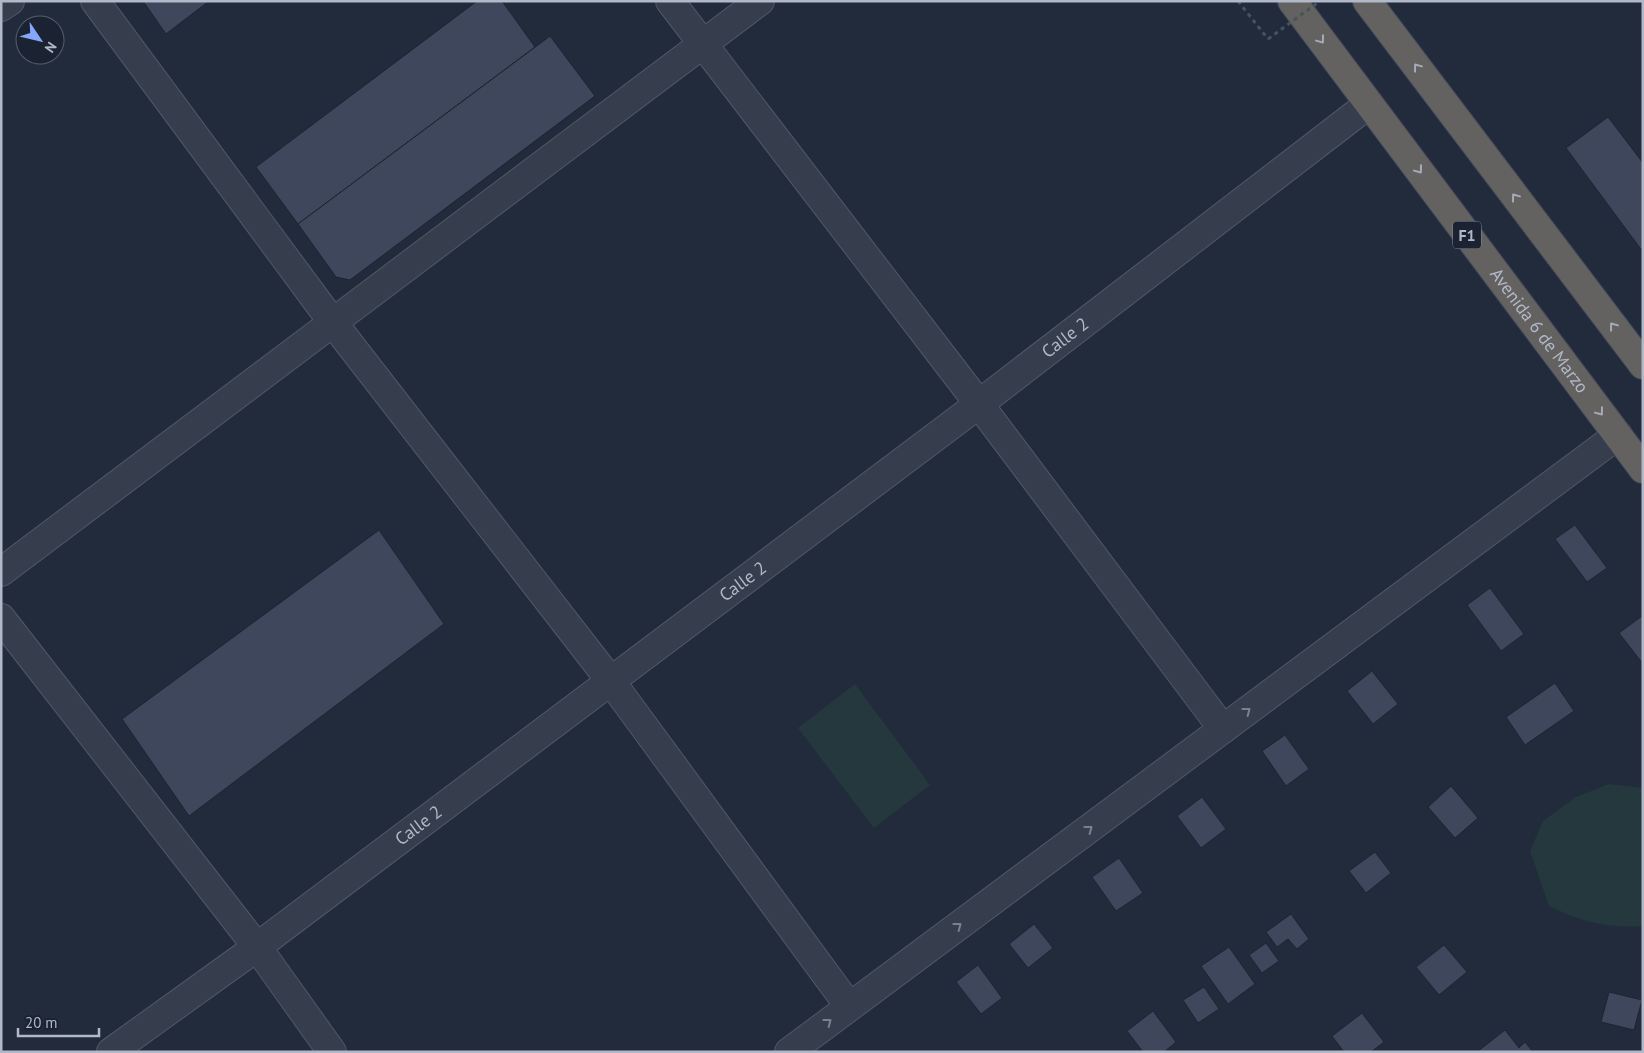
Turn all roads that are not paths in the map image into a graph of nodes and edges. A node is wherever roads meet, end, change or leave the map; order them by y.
1 (10, 1) edge
2 (95, 1) edge
3 (670, 1) edge
4 (760, 1) edge
5 (1292, 1) edge
6 (1367, 1) edge
7 (1, 7) edge
8 (702, 44) junction
9 (1369, 104) junction
10 (334, 324) junction
11 (1643, 365) edge
12 (978, 404) junction
13 (1618, 435) junction
14 (1643, 468) edge
15 (1, 572) edge
16 (1, 618) edge
17 (610, 680) junction
18 (1223, 729) junction
19 (257, 947) junction
20 (849, 1006) junction
21 (110, 1052) edge
22 (332, 1052) edge
23 (789, 1052) edge

1 - 7 street
2 - 10 street
3 - 8 street
4 - 8 street
5 -> 9 highway, Avenida 6 de Marzo / F1
11 -> 6 highway
8 - 10 street
8 - 12 street
9 - 12 street, Calle 2
9 -> 13 highway, Avenida 6 de Marzo / F1
10 - 15 street
10 - 17 street
12 - 17 street, Calle 2
12 - 18 street
13 - 14 highway, Avenida 6 de Marzo / F1
18 -> 13 street
16 - 19 street
17 - 19 street, Calle 2
17 - 20 street
20 -> 18 street
19 - 21 street, Calle 2
19 - 22 street
23 -> 20 street

